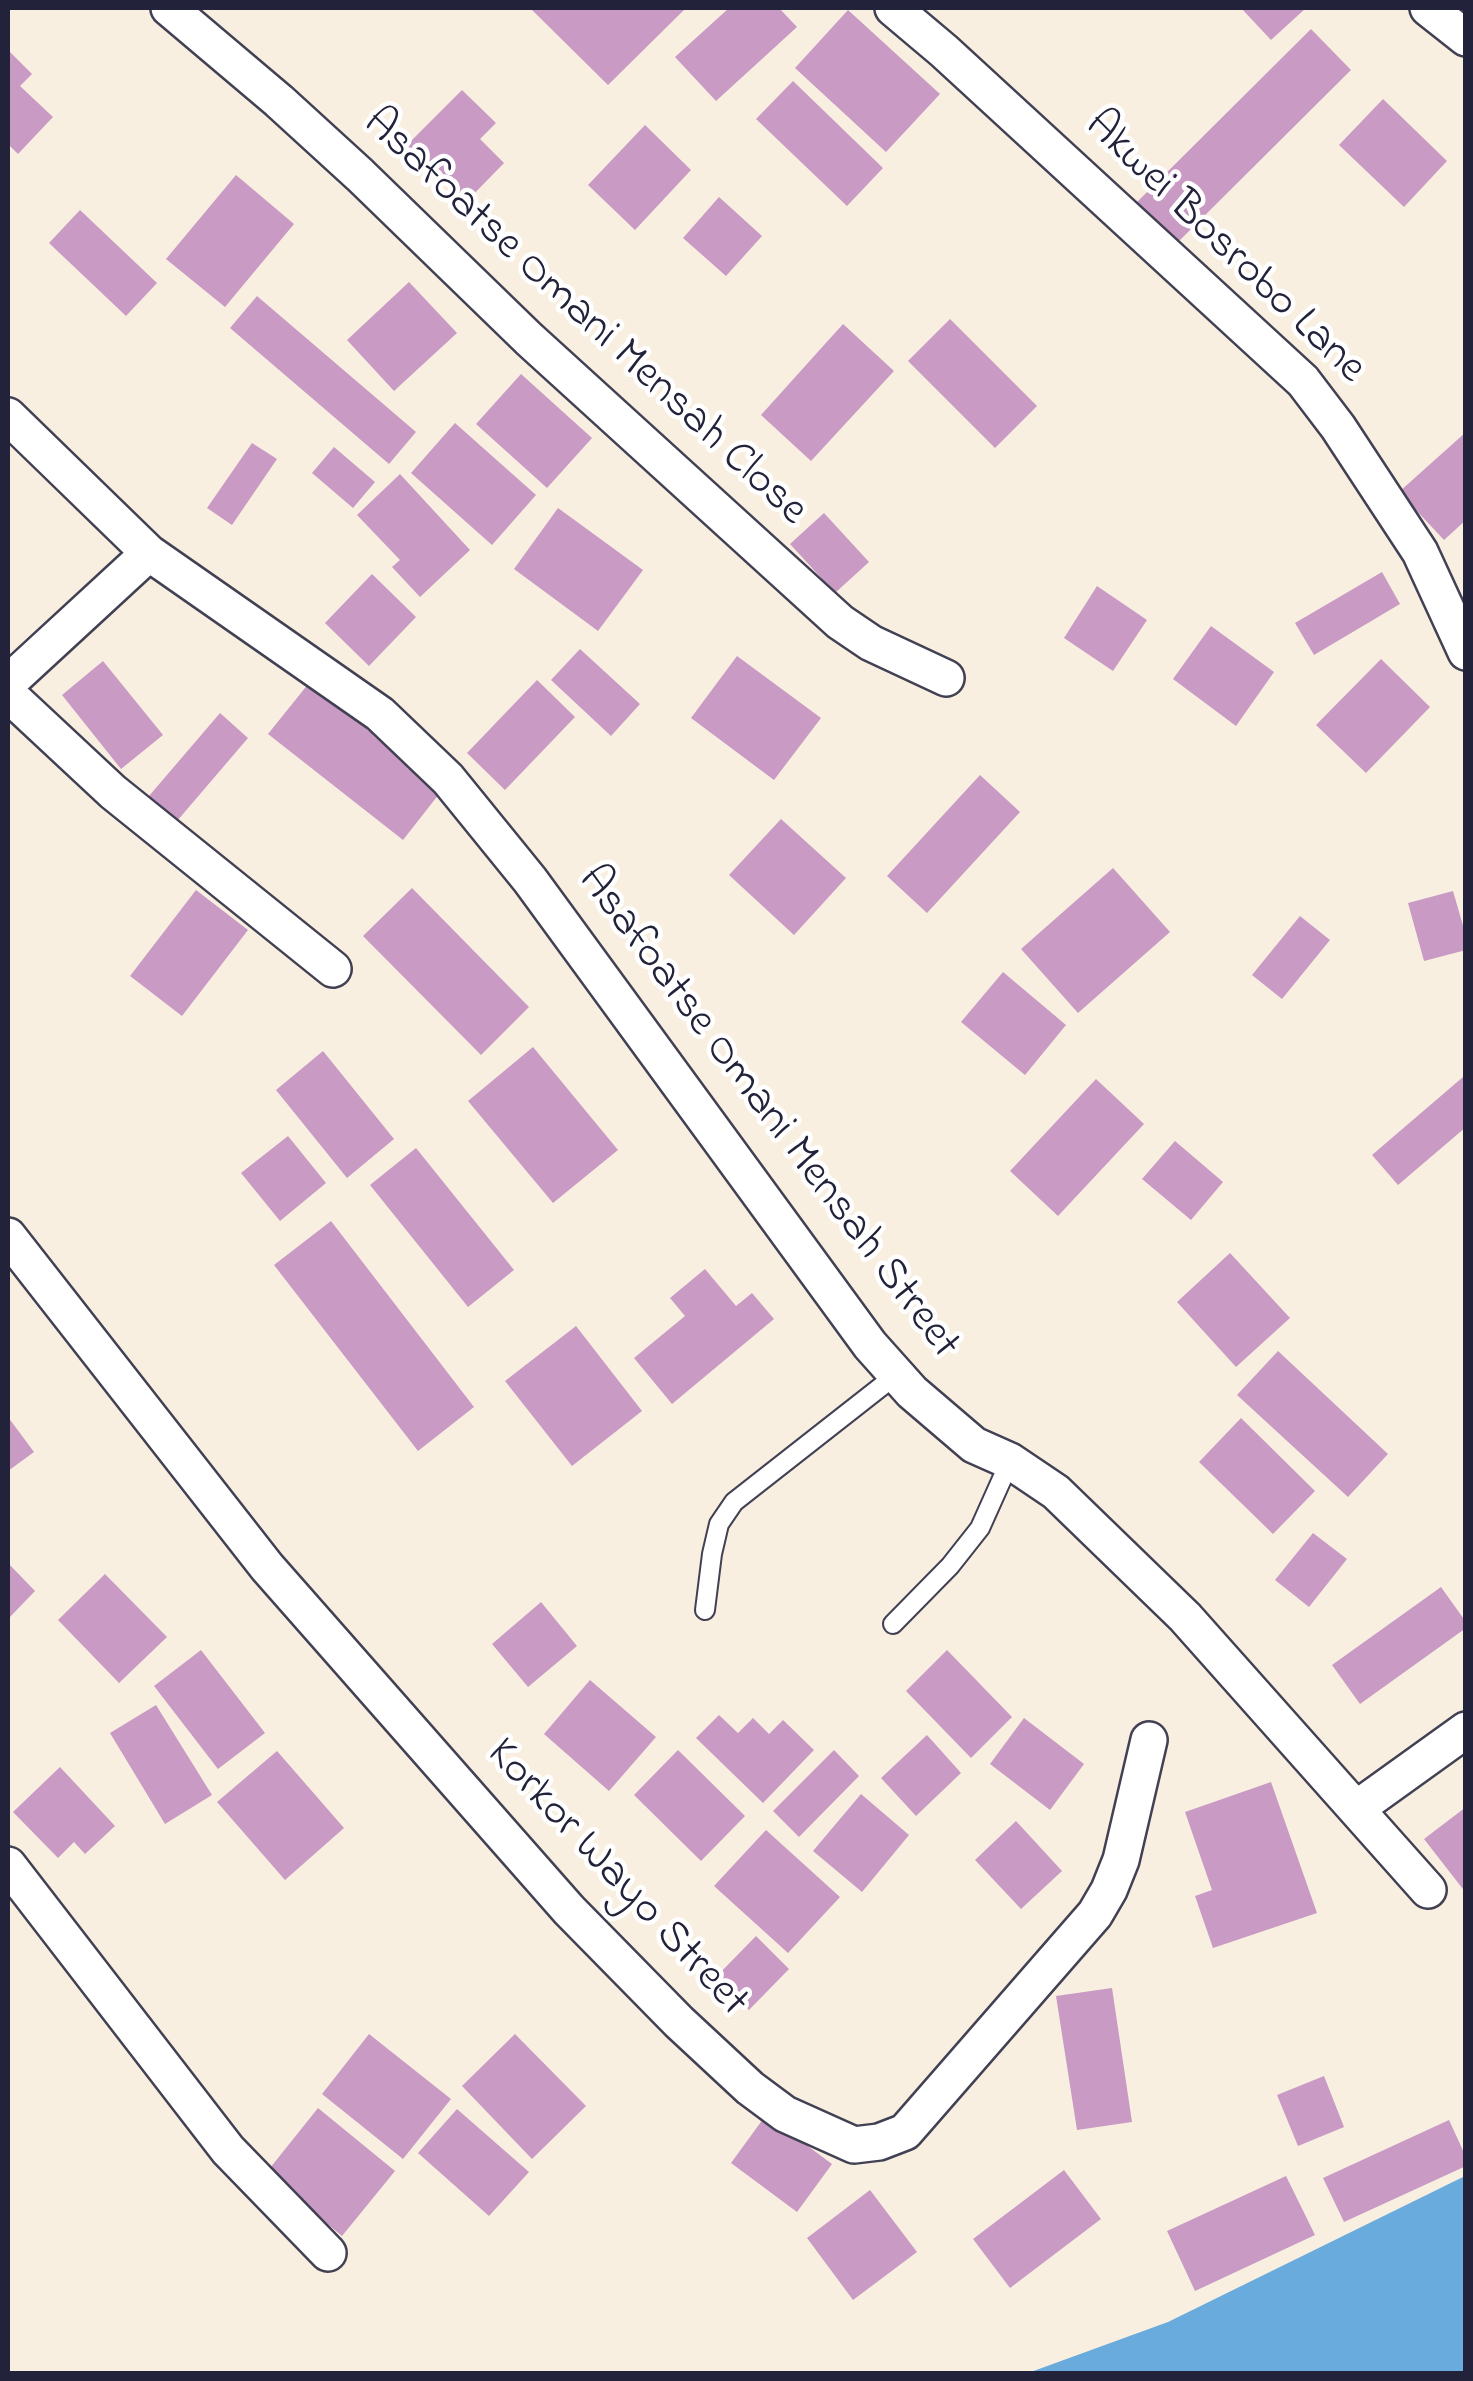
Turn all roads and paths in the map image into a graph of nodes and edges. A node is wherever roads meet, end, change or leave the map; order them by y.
1 (168, 8) edge
2 (893, 8) edge
3 (1428, 8) edge
4 (1466, 38) edge
5 (8, 416) edge
6 (149, 553) junction
7 (1466, 652) edge
8 (946, 678) dead end
9 (8, 683) edge
10 (8, 694) edge
11 (333, 969) dead end
12 (8, 1236) edge
13 (896, 1374) junction
14 (1010, 1461) junction
15 (705, 1610) dead end
16 (892, 1624) dead end
17 (1466, 1730) edge
18 (1149, 1740) dead end
19 (1356, 1809) junction
20 (8, 1865) edge
21 (1428, 1890) dead end
22 (328, 2253) dead end

1 - 8 street, Asafoatse Omani Mensah Close
2 - 7 street, Akwei Bosrobo Lane
3 - 4 street
5 - 6 street, Asafoatse Omani Mensah Street
6 - 9 street
6 - 13 street, Asafoatse Omani Mensah Street
10 - 11 street
12 - 18 street, Korkor Wayo Street
13 - 14 street, Asafoatse Omani Mensah Street
13 - 15 lane
14 - 16 lane
14 - 19 street, Asafoatse Omani Mensah Street
17 - 19 street
19 - 21 street, Asafoatse Omani Mensah Street
20 - 22 street

